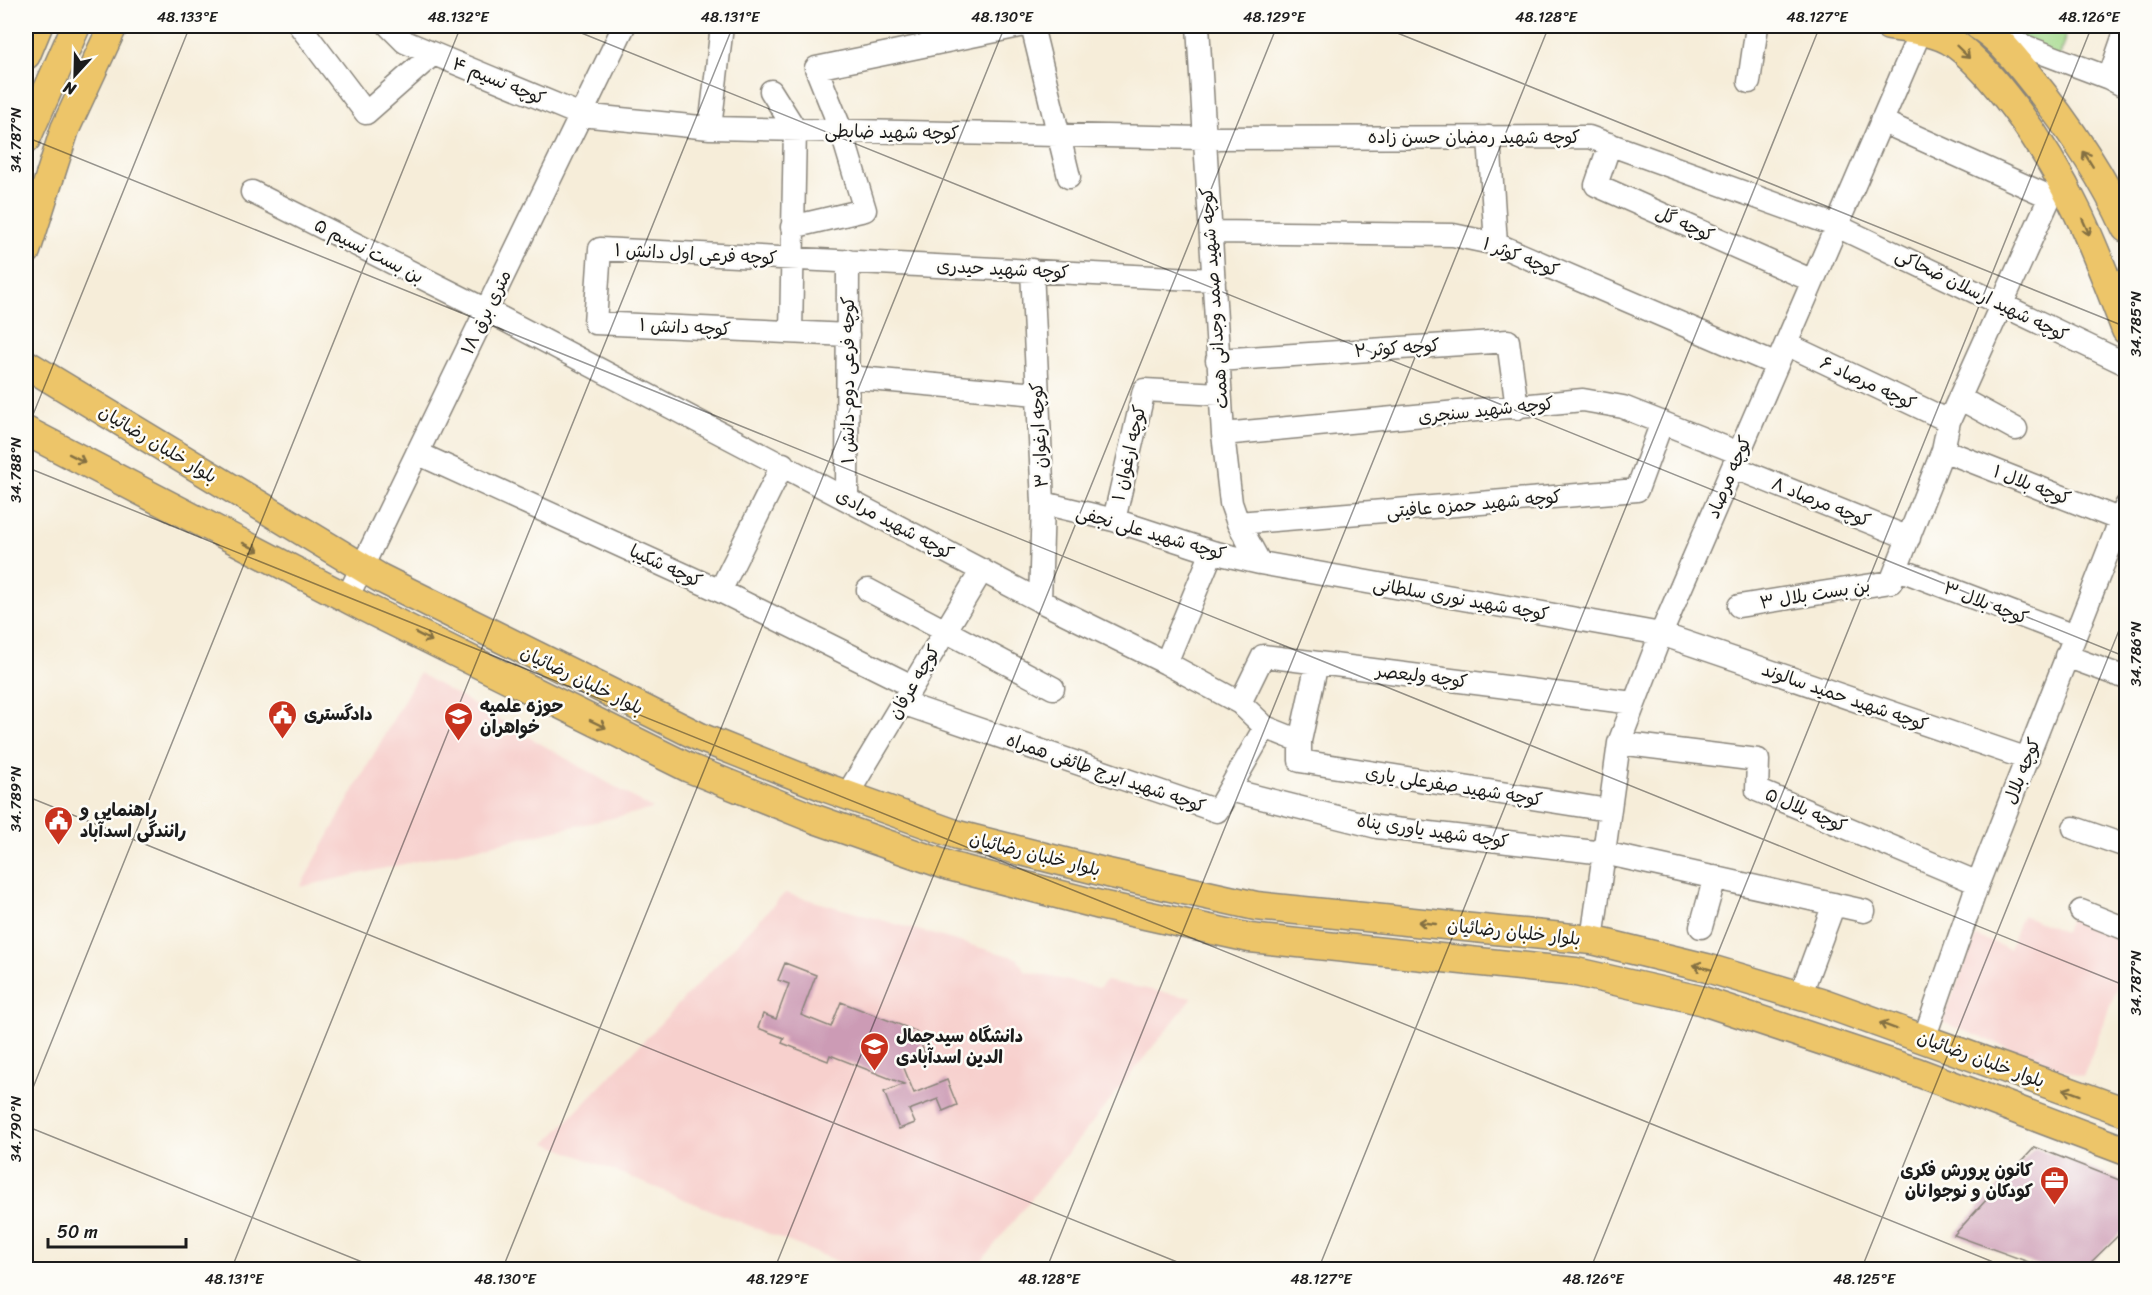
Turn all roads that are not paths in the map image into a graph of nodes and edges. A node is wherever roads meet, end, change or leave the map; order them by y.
1 (38, 26) edge
2 (76, 26) edge
3 (113, 26) edge
4 (300, 26) edge
5 (389, 26) edge
6 (624, 26) edge
7 (722, 26) edge
8 (1020, 26) edge
9 (1032, 26) edge
10 (1198, 26) edge
11 (1757, 26) edge
12 (1889, 26) edge
13 (1922, 28) edge
14 (2127, 29) edge
15 (1987, 30) edge
16 (433, 54) junction
17 (26, 55) edge
18 (1749, 82) dead end
19 (2118, 82) edge
20 (771, 91) dead end
21 (581, 115) junction
22 (1881, 121) junction
23 (710, 128) junction
24 (795, 129) junction
25 (841, 130) junction
26 (1060, 135) junction
27 (1490, 137) junction
28 (1203, 138) junction
29 (26, 139) edge
30 (1610, 144) junction
31 (1069, 177) dead end
32 (2058, 191) junction
33 (252, 192) dead end
34 (1837, 226) junction
35 (792, 227) junction
36 (2127, 228) edge
37 (1212, 232) junction
38 (1496, 244) junction
39 (600, 249) joint
40 (26, 251) edge
41 (792, 258) junction
42 (848, 261) junction
43 (1032, 270) junction
44 (1214, 280) junction
45 (1813, 281) junction
46 (2001, 305) junction
47 (486, 310) junction
48 (2127, 330) edge
49 (791, 333) junction
50 (848, 335) junction
51 (1781, 355) junction
52 (1217, 360) junction
53 (26, 363) edge
54 (2127, 364) edge
55 (848, 377) junction
56 (1036, 394) junction
57 (1220, 394) junction
58 (1959, 398) junction
59 (1517, 408) junction
60 (1949, 421) junction
61 (1662, 422) junction
62 (2016, 429) dead end
63 (26, 431) edge
64 (1223, 434) junction
65 (1943, 450) junction
66 (417, 453) junction
67 (1736, 460) junction
68 (783, 464) junction
69 (848, 498) junction
70 (1043, 503) junction
71 (2124, 513) edge
72 (1114, 519) junction
73 (1238, 523) junction
74 (1909, 538) junction
75 (2119, 545) edge
76 (1212, 552) junction
77 (1260, 563) junction
78 (361, 568) junction
79 (982, 570) junction
80 (1895, 576) junction
81 (868, 590) dead end
82 (720, 591) junction
83 (347, 598) junction
84 (1040, 600) junction
85 (1739, 606) dead end
86 (945, 632) junction
87 (1661, 634) junction
88 (2070, 646) junction
89 (1166, 663) junction
90 (1317, 663) junction
91 (2127, 678) edge
92 (1053, 688) dead end
93 (907, 694) junction
94 (1240, 703) junction
95 (1634, 704) junction
96 (1265, 727) junction
97 (1619, 743) junction
98 (1300, 751) junction
99 (2028, 759) junction
100 (1230, 790) junction
101 (847, 795) junction
102 (1608, 810) junction
103 (2074, 828) dead end
104 (2127, 846) edge
105 (1604, 853) junction
106 (1715, 877) junction
107 (1978, 883) junction
108 (1834, 904) junction
109 (1864, 910) dead end
110 (2081, 911) dead end
111 (1701, 927) dead end
112 (2127, 929) edge
113 (1592, 940) junction
114 (1587, 974) junction
115 (1800, 996) junction
116 (1924, 1039) junction
117 (2127, 1112) edge
118 (2127, 1151) edge

1 - 17 main road
2 - 29 main road
3 - 40 main road
4 - 16 street
5 - 16 street, کوچه نسیم ۴
6 - 21 street, ۱۸ متری برق
7 - 23 street
8 - 25 street
9 - 26 street
10 - 28 street, کوچه شهید صمد وجدانی همت
11 - 18 street
12 - 13 main road
13 - 22 street, کوچه مرصاد
13 -> 32 main road
14 - 19 street
15 - 19 street
36 -> 15 main road
16 - 21 street, کوچه نسیم ۴
20 - 24 street
21 - 23 street, کوچه شهید ضابطی
21 - 47 street, ۱۸ متری برق
22 - 32 street
22 - 34 street, کوچه مرصاد
23 - 24 street, کوچه شهید ضابطی
24 - 25 street, کوچه شهید ضابطی
24 - 35 street
25 - 26 street, کوچه شهید ضابطی
25 - 35 street
26 - 28 street, کوچه شهید ضابطی
26 - 31 street
27 - 28 street, کوچه شهید رمضان حسن زاده
27 - 30 street, کوچه شهید رمضان حسن زاده
27 - 38 street
28 - 37 street, کوچه شهید صمد وجدانی همت
30 - 34 street, کوچه شهید رمضان حسن زاده
30 - 45 street, کوچه گل
32 - 46 street
32 -> 48 main road
33 - 47 street, بن بست نسیم ۵
34 - 45 street, کوچه مرصاد
34 - 46 street, کوچه شهید ارسلان ضحاکی
35 - 41 street
37 - 38 street, کوچه کوثر ۱
37 - 44 street, کوچه شهید صمد وجدانی همت
38 - 51 street, کوچه کوثر ۱
39 - 41 street, کوچه فرعی اول دانش ۱
39 - 49 street, کوچه دانش ۱
41 - 42 street, کوچه شهید حیدری
41 - 49 street
42 - 43 street, کوچه شهید حیدری
42 - 50 street, کوچه فرعی دوم دانش ۱
43 - 44 street, کوچه شهید حیدری
43 - 56 street, کوچه ارغوان ۳
44 - 52 street, کوچه شهید صمد وجدانی همت
45 - 51 street, کوچه مرصاد
46 - 54 street, کوچه شهید ارسلان ضحاکی
46 - 58 street
47 - 66 street, ۱۸ متری برق
47 - 68 street, کوچه شهید مرادی
49 - 50 street, کوچه دانش ۱
50 - 55 street, کوچه فرعی دوم دانش ۱
51 - 60 street, کوچه مرصاد ۶
51 - 67 street, کوچه مرصاد
52 - 57 street, کوچه شهید صمد وجدانی همت
52 - 59 street, کوچه کوثر ۲
53 - 78 main road, بلوار خلبان رضائیان
55 - 56 street
55 - 69 street, کوچه فرعی دوم دانش ۱
56 - 70 street, کوچه ارغوان ۳
57 - 64 street, کوچه شهید صمد وجدانی همت
57 - 72 street, کوچه ارغوان ۱
58 - 60 street
58 - 62 street
59 - 61 street, کوچه شهید سنجری
59 - 64 street, کوچه شهید سنجری
60 - 65 street
61 - 67 street, کوچه شهید سنجری
61 - 73 street, کوچه شهید حمزه عافیتی
63 -> 83 main road, بلوار خلبان رضائیان
64 - 73 street, کوچه شهید صمد وجدانی همت
65 - 71 street, کوچه بلال ۱
65 - 74 street
66 - 78 street, ۱۸ متری برق
66 - 82 street, کوچه شکیبا
67 - 74 street, کوچه مرصاد ۸
67 - 87 street, کوچه مرصاد
68 - 69 street, کوچه شهید مرادی
68 - 82 street
69 - 79 street, کوچه شهید مرادی
70 - 72 street, کوچه شهید علی نجفی
70 - 84 street, کوچه ارغوان ۳
71 - 75 street, کوچه بلال
72 - 76 street, کوچه شهید علی نجفی
73 - 77 street, کوچه شهید صمد وجدانی همت
74 - 80 street
75 - 88 street, کوچه بلال
76 - 77 street, کوچه شهید علی نجفی
76 - 89 street
77 - 87 street, کوچه شهید نوری سلطانی
78 - 83 street, ۱۸ متری برق
78 - 101 main road, بلوار خلبان رضائیان
79 - 84 street, کوچه شهید مرادی
79 - 86 street, کوچه عرفان
80 - 85 street, بن بست بلال ۳
80 - 88 street, کوچه بلال ۳
81 - 86 street
82 - 93 street, کوچه شکیبا
83 -> 114 main road, بلوار خلبان رضائیان
84 - 89 street, کوچه شهید مرادی
86 - 92 street
86 - 93 street, کوچه عرفان
87 - 95 street, کوچه مرصاد
87 - 99 street, کوچه شهید حمید سالوند
88 - 91 street, کوچه بلال ۳
88 - 99 street, کوچه بلال
89 - 94 street, کوچه شهید مرادی
90 - 94 street, کوچه ولیعصر
90 - 95 street, کوچه ولیعصر
90 - 98 street
93 - 100 street, کوچه شهید ایرج طائفی همراه
93 - 101 street, کوچه عرفان
94 - 96 street, کوچه شهید مرادی
95 - 97 street, کوچه مرصاد
96 - 98 street, کوچه شهید مرادی
96 - 100 street, کوچه شهید ایرج طائفی همراه
97 - 102 street, کوچه مرصاد
97 - 107 street, کوچه بلال ۵
98 - 102 street, کوچه شهید صفرعلی یاری
99 - 107 street, کوچه بلال
100 - 105 street, کوچه شهید یاوری پناه
113 -> 101 main road, بلوار خلبان رضائیان
102 - 105 street, کوچه مرصاد
103 - 104 street
105 - 106 street, کوچه شهید یاوری پناه
105 - 113 street, کوچه مرصاد
106 - 108 street, کوچه شهید یاوری پناه
106 - 111 street
107 - 116 street, کوچه بلال
108 - 109 street, کوچه شهید یاوری پناه
108 - 115 street
110 - 112 street
113 - 114 main road
115 -> 113 main road, بلوار خلبان رضائیان
114 - 118 main road, بلوار خلبان رضائیان
116 -> 115 main road, بلوار خلبان رضائیان
117 -> 116 main road, بلوار خلبان رضائیان

